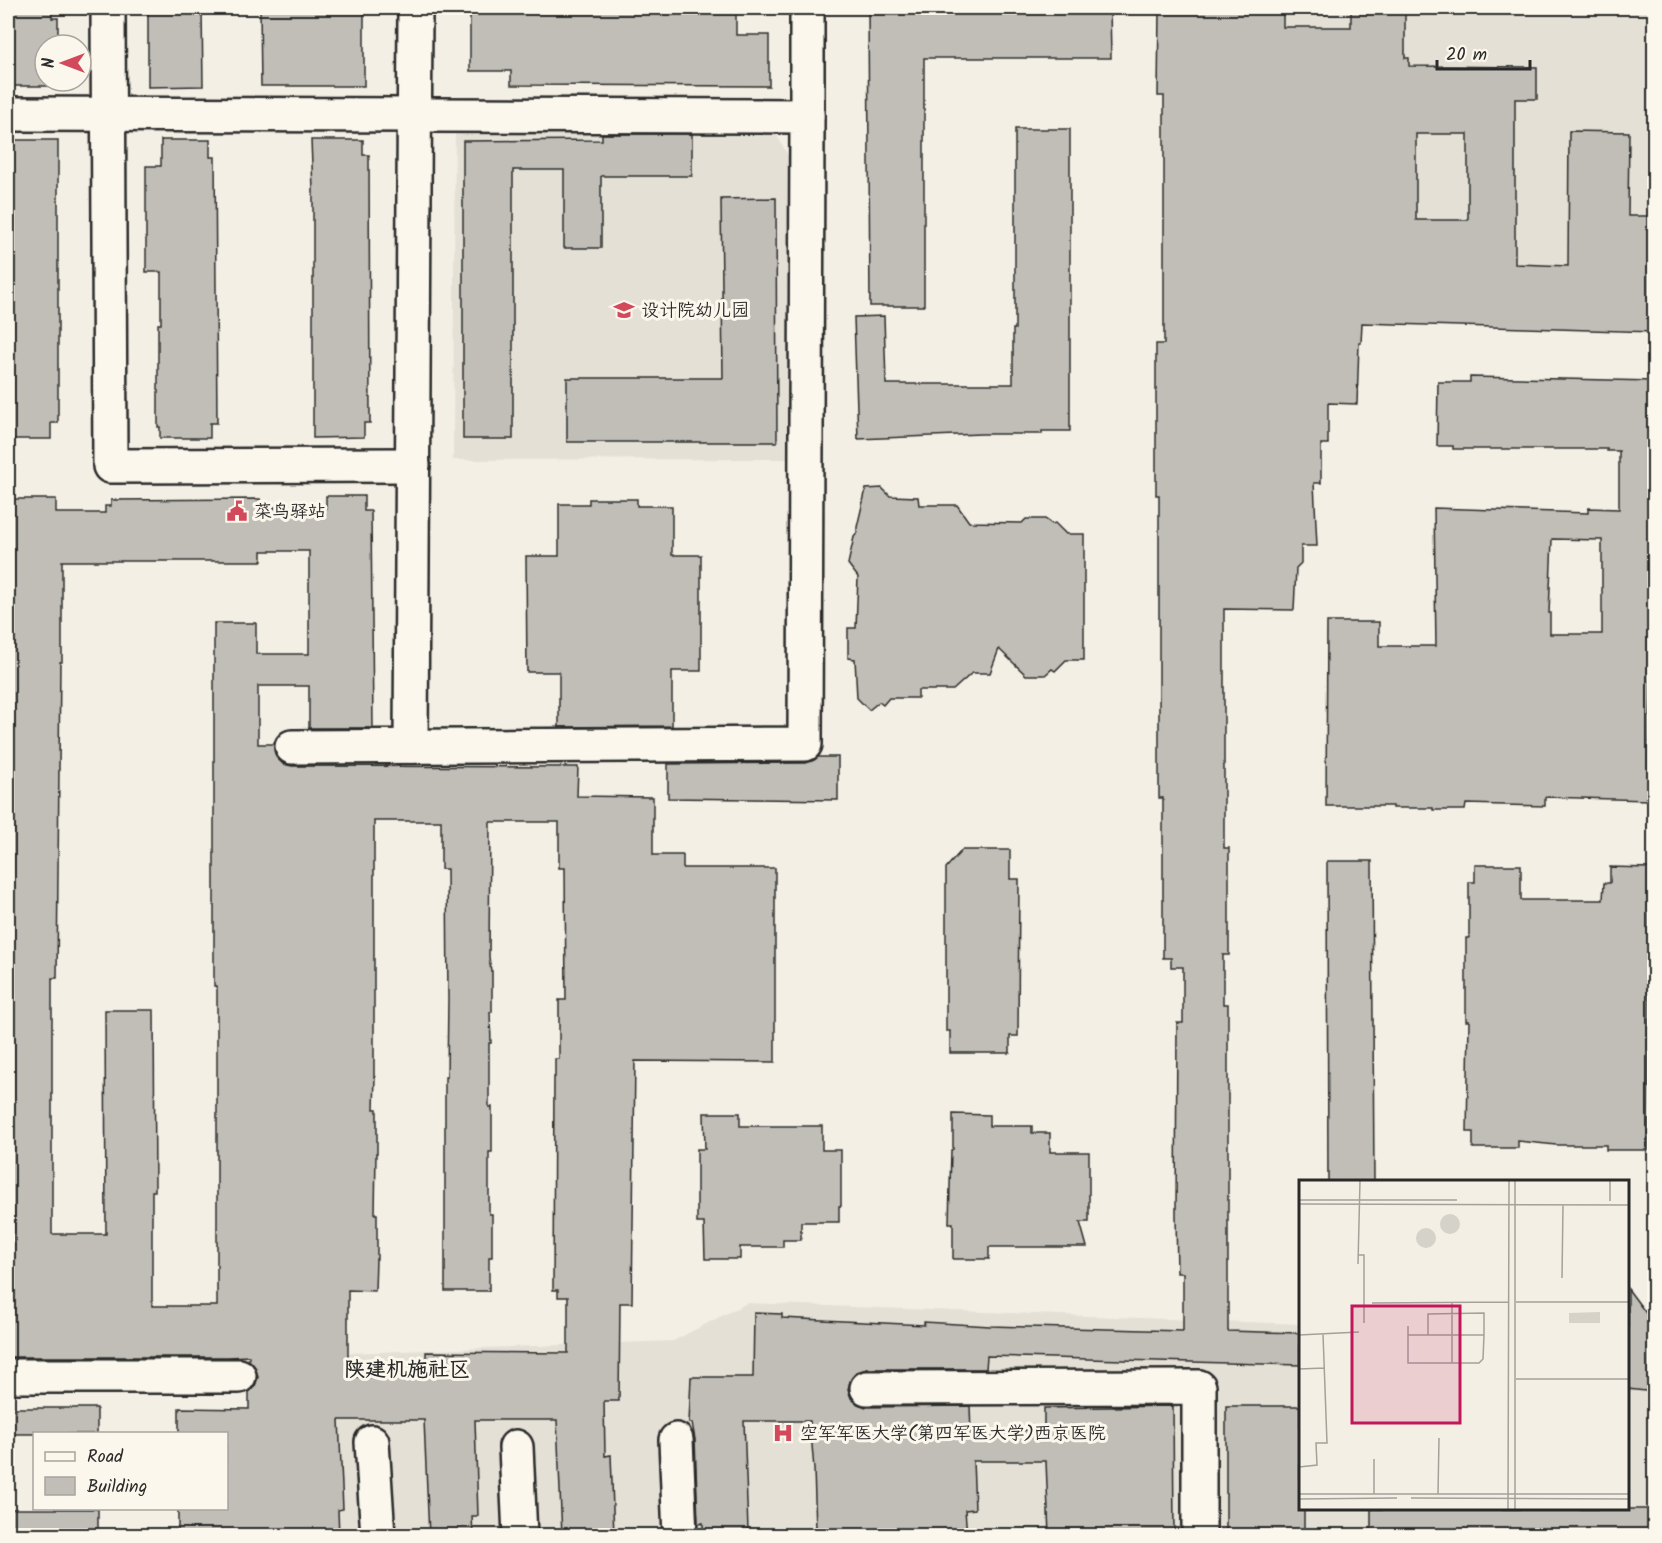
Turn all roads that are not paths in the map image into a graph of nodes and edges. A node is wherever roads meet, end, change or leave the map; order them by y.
1 (108, 8) edge
2 (415, 8) edge
3 (807, 8) edge
4 (8, 114) edge
5 (108, 114) junction
6 (415, 115) junction
7 (807, 116) junction
8 (413, 465) junction
9 (411, 746) junction
10 (292, 747) dead end
11 (8, 1376) edge
12 (239, 1376) dead end
13 (867, 1388) dead end
14 (676, 1440) dead end
15 (372, 1442) dead end
16 (516, 1447) dead end
17 (378, 1536) edge
18 (520, 1536) edge
19 (680, 1536) edge
20 (1199, 1536) edge

1 - 5 street
2 - 6 street
3 - 7 street
4 - 5 street
5 - 6 street
5 - 8 street
6 - 7 street
6 - 8 street
7 - 9 street
8 - 9 street
9 - 10 street
11 - 12 street
13 - 20 street
14 - 19 street
15 - 17 street
16 - 18 street

